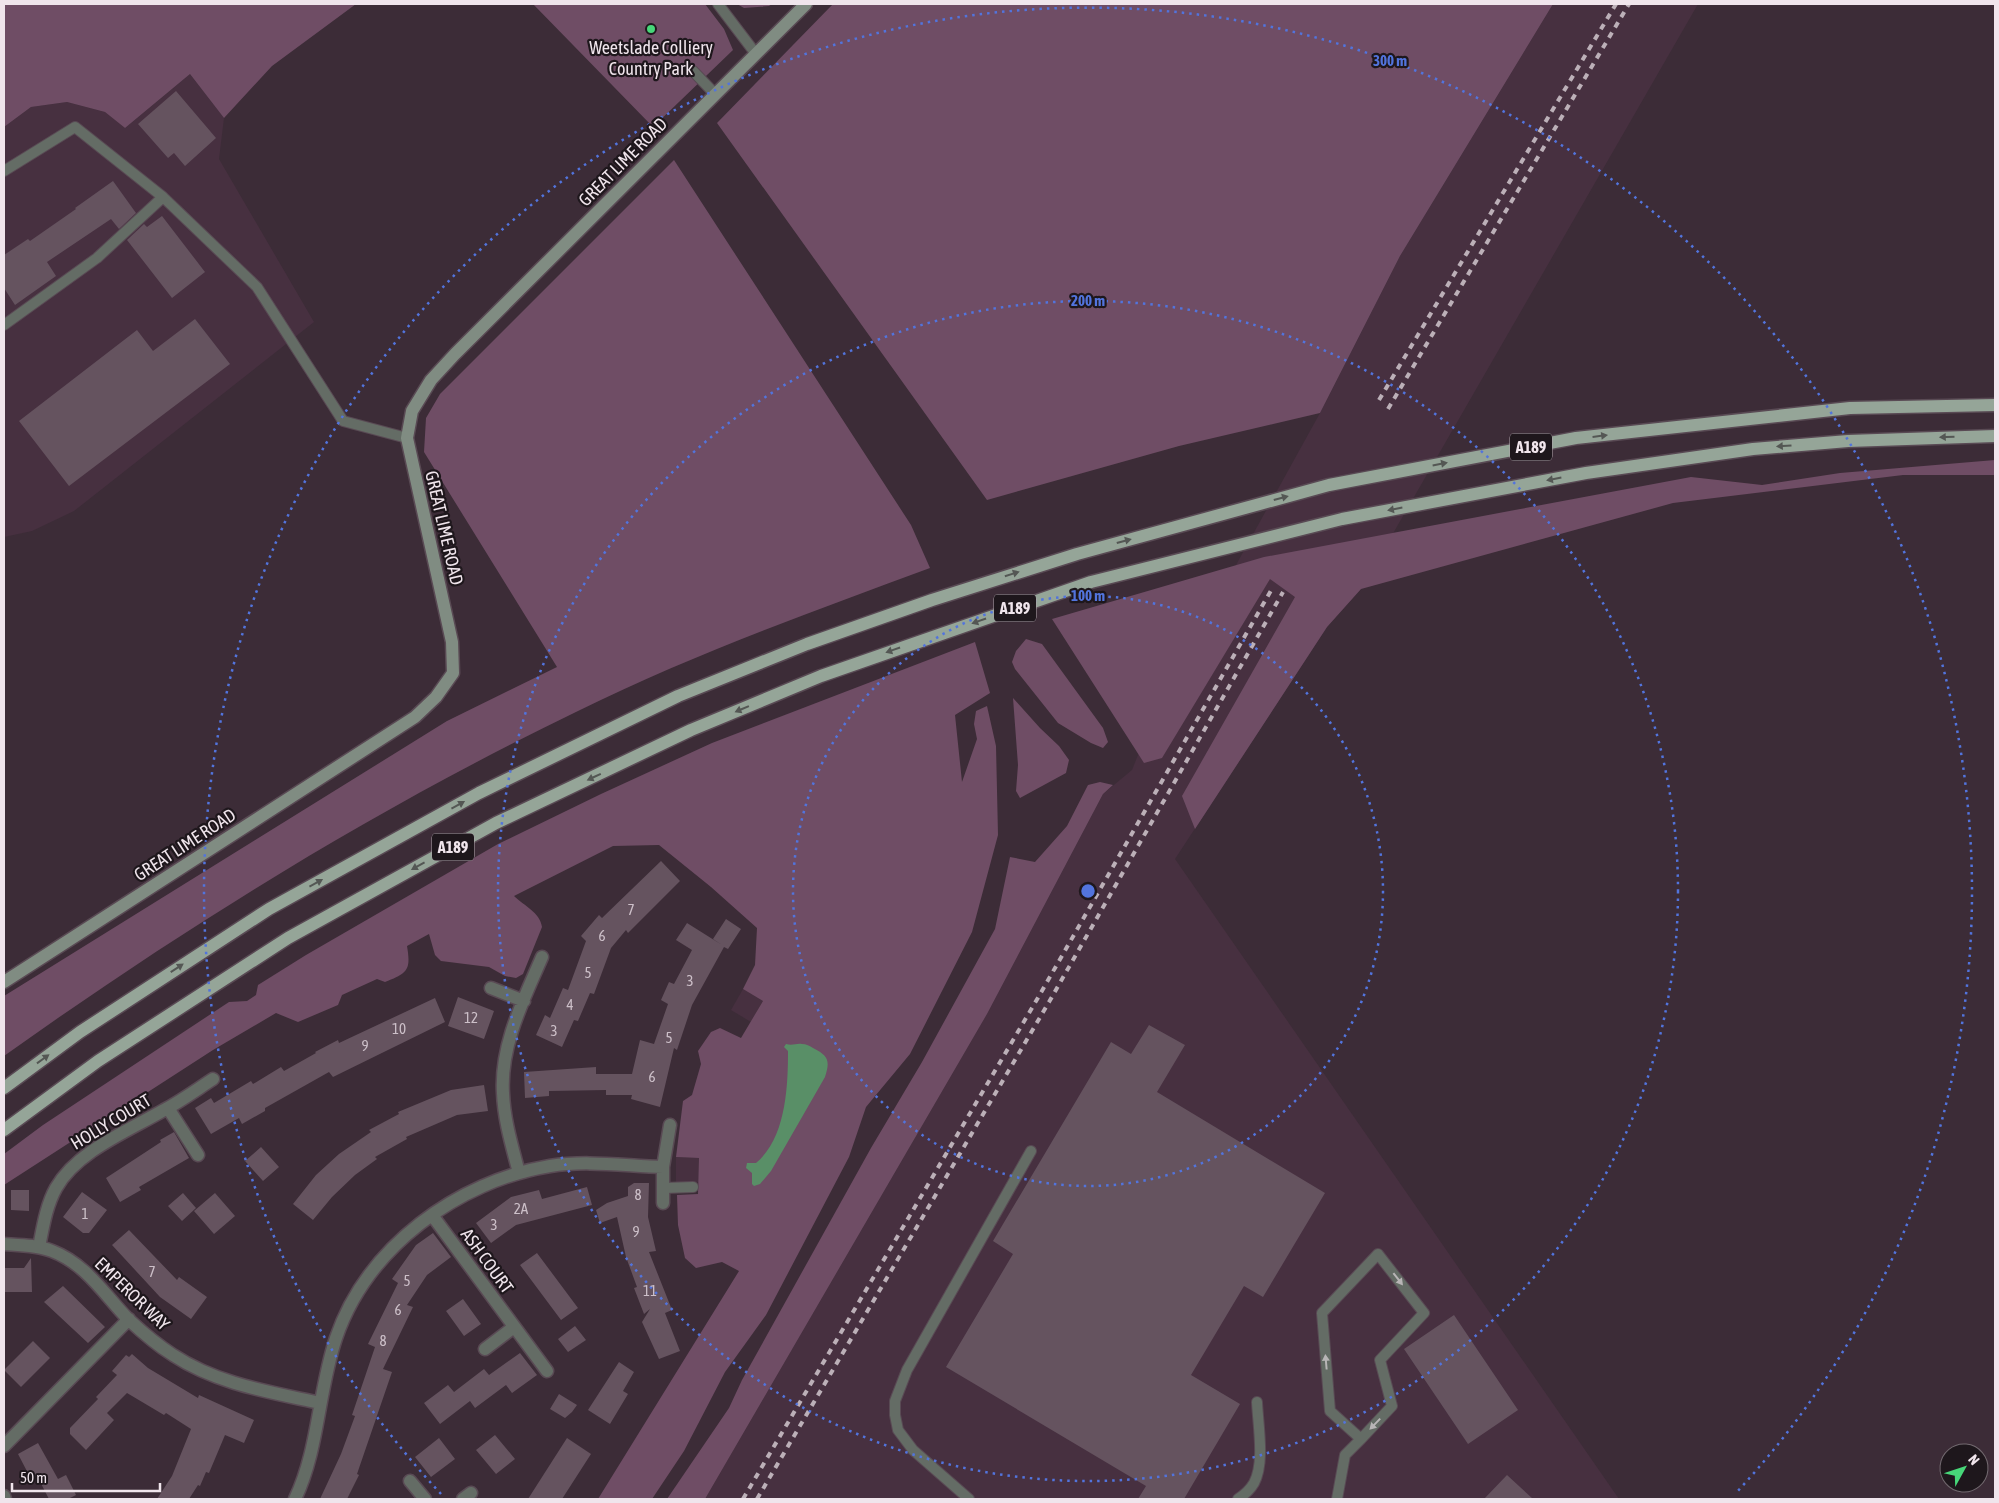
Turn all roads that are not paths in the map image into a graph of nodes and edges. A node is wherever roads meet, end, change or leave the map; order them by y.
1 (718, 4) edge
2 (806, 4) edge
3 (756, 54) junction
4 (693, 71) dead end
5 (716, 94) junction
6 (4, 171) edge
7 (163, 197) junction
8 (4, 326) edge
9 (1995, 405) edge
10 (1995, 436) edge
11 (406, 438) junction
12 (542, 957) dead end
13 (4, 982) edge
14 (491, 988) dead end
15 (524, 1001) junction
16 (213, 1079) dead end
17 (4, 1088) edge
18 (168, 1108) junction
19 (670, 1125) dead end
20 (4, 1130) edge
21 (1031, 1151) dead end
22 (198, 1156) dead end
23 (663, 1167) junction
24 (519, 1172) junction
25 (693, 1186) dead end
26 (664, 1188) junction
27 (663, 1203) dead end
28 (432, 1215) junction
29 (4, 1244) edge
30 (39, 1247) junction
31 (129, 1319) junction
32 (514, 1327) junction
33 (484, 1349) dead end
34 (547, 1371) dead end
35 (1257, 1402) dead end
36 (320, 1403) junction
37 (1361, 1439) junction
38 (4, 1446) edge
39 (410, 1481) dead end
40 (295, 1499) edge
41 (425, 1499) edge
42 (969, 1499) edge
43 (1238, 1499) edge
44 (1337, 1499) edge

1 - 3 lane
2 - 3 main road, GREAT LIME ROAD
3 - 5 main road, GREAT LIME ROAD
4 - 5 lane
5 - 11 main road, GREAT LIME ROAD
6 - 7 lane
7 - 8 lane
7 - 11 lane
17 -> 9 main road, A189
10 -> 20 main road, A189
11 - 13 main road, GREAT LIME ROAD
12 - 15 street
14 - 15 street
15 - 24 street
16 - 18 street, HOLLY COURT
18 - 22 street, HOLLY COURT
18 - 30 street, HOLLY COURT
19 - 23 street
21 - 42 lane
23 - 24 street
23 - 26 street
24 - 28 street
25 - 26 lane
26 - 27 street
28 - 32 street, ASH COURT
28 - 36 street
29 - 30 street, EMPEROR WAY
30 - 31 street, EMPEROR WAY
31 - 36 street, EMPEROR WAY
31 - 38 street
32 - 33 street
32 - 34 street, ASH COURT
35 - 43 lane
36 - 40 street
37 -> 37 lane
37 - 44 lane
39 - 41 street

